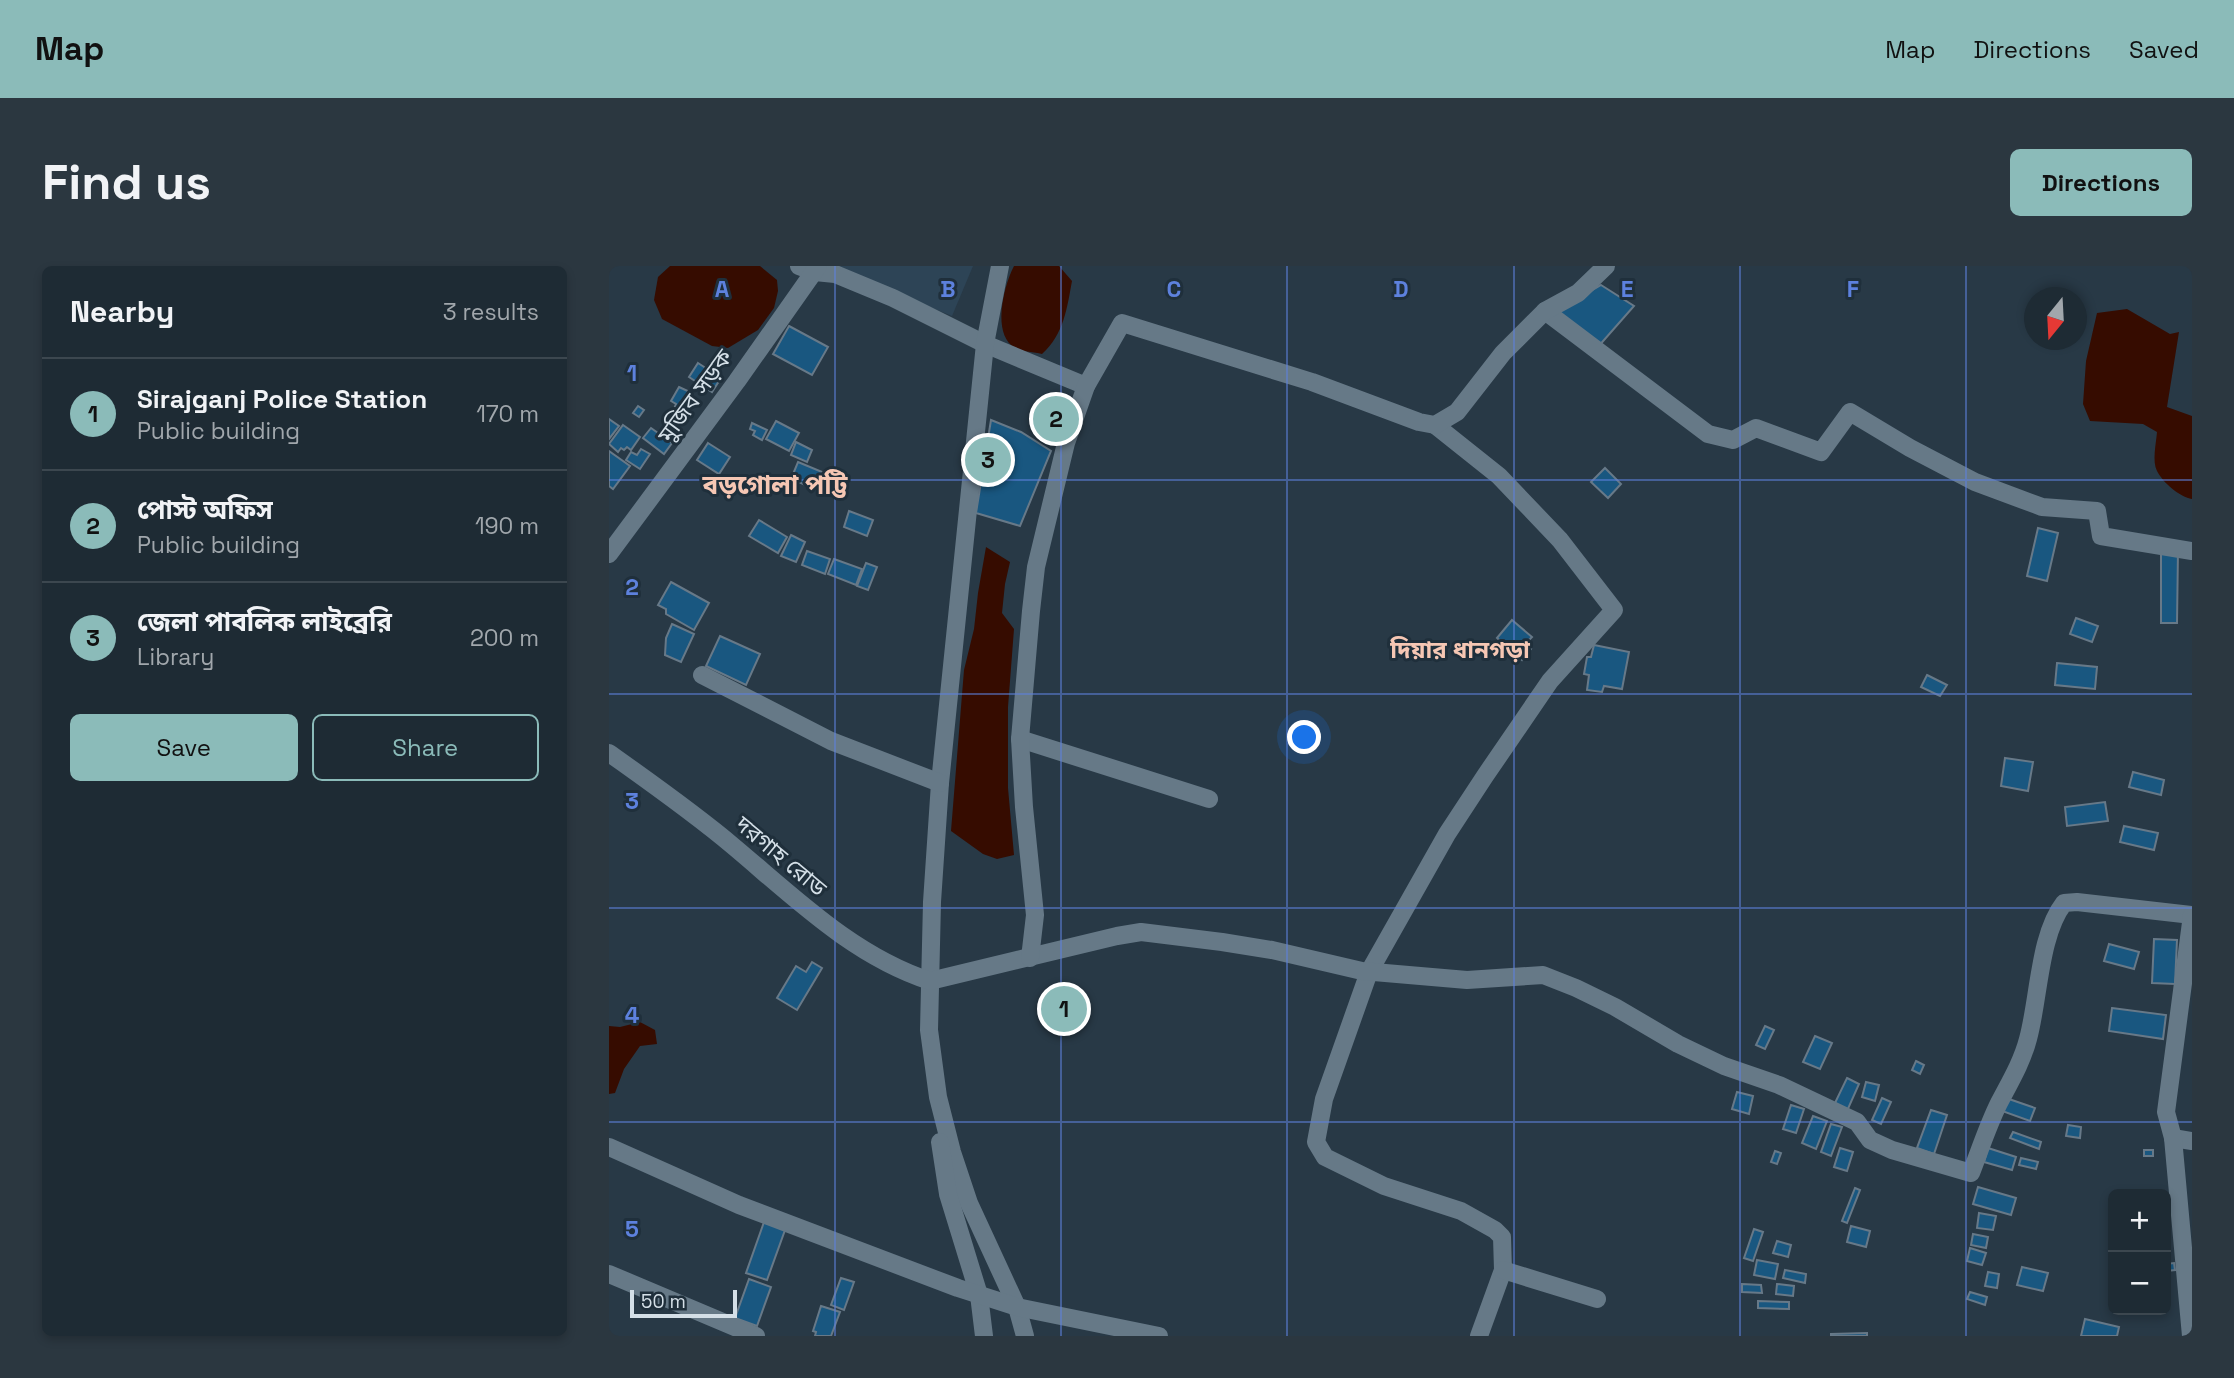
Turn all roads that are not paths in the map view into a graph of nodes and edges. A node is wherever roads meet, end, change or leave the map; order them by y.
1 (1000, 266) edge
2 (1606, 266) edge
3 (811, 268) edge
4 (1545, 310) junction
5 (985, 344) junction
6 (1086, 386) junction
7 (1435, 425) junction
8 (2192, 551) edge
9 (609, 554) edge
10 (702, 675) dead end
11 (1020, 740) junction
12 (609, 753) edge
13 (940, 783) junction
14 (1209, 799) dead end
15 (2192, 915) edge
16 (1030, 958) junction
17 (1369, 972) junction
18 (930, 981) junction
19 (938, 1097) junction
20 (2173, 1138) junction
21 (2192, 1141) edge
22 (609, 1147) edge
23 (1503, 1270) junction
24 (609, 1274) edge
25 (979, 1295) junction
26 (1597, 1299) dead end
27 (1017, 1307) junction
28 (756, 1336) edge
29 (984, 1336) edge
30 (1025, 1336) edge
31 (1159, 1336) edge
32 (1479, 1336) edge
33 (2191, 1336) edge

1 - 5 street
2 - 4 street
3 - 5 street
3 - 9 street, মুজিব সড়ক
4 - 7 street
4 - 8 street
5 - 6 street
5 - 13 street
6 - 7 street
6 - 11 street
7 - 17 street
10 - 13 street
11 - 14 street
11 - 16 street
12 - 18 street, দরগাহ রোড
13 - 18 street
15 - 17 street
15 - 20 street
16 - 17 street
16 - 18 street
17 - 23 street
18 - 19 street
19 - 25 street
19 - 27 street
20 - 21 street
20 - 33 street
22 - 25 street
23 - 26 street
23 - 32 street
24 - 28 street
25 - 27 street
25 - 29 street
27 - 30 street
27 - 31 street

